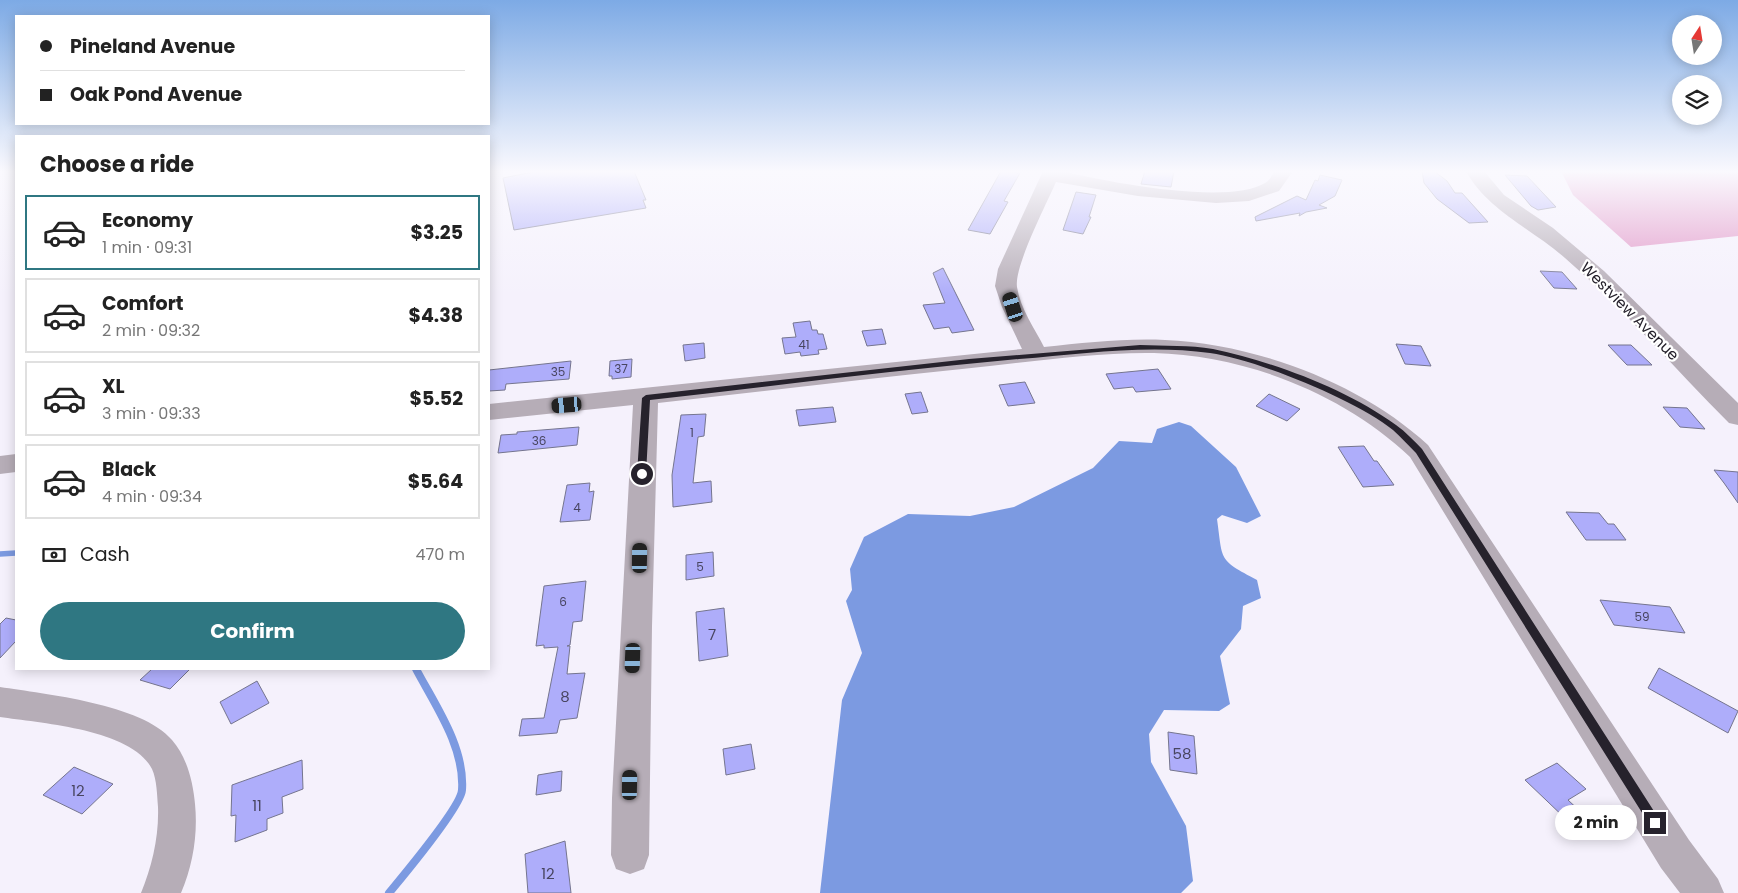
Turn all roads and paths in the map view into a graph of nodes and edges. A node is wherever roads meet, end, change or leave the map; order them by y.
1 (1033, 213) edge
2 (1517, 213) edge
3 (1036, 355) junction
4 (646, 398) junction
5 (490, 412) edge
6 (1738, 417) edge
7 (15, 464) edge
8 (0, 465) edge
9 (0, 702) edge
10 (630, 856) dead end
11 (161, 893) edge
12 (1704, 893) edge

1 - 3 street
2 - 6 street, Westview Avenue
3 - 4 street
3 - 12 street
4 - 5 street
4 - 10 street
7 - 8 street
9 - 11 street

